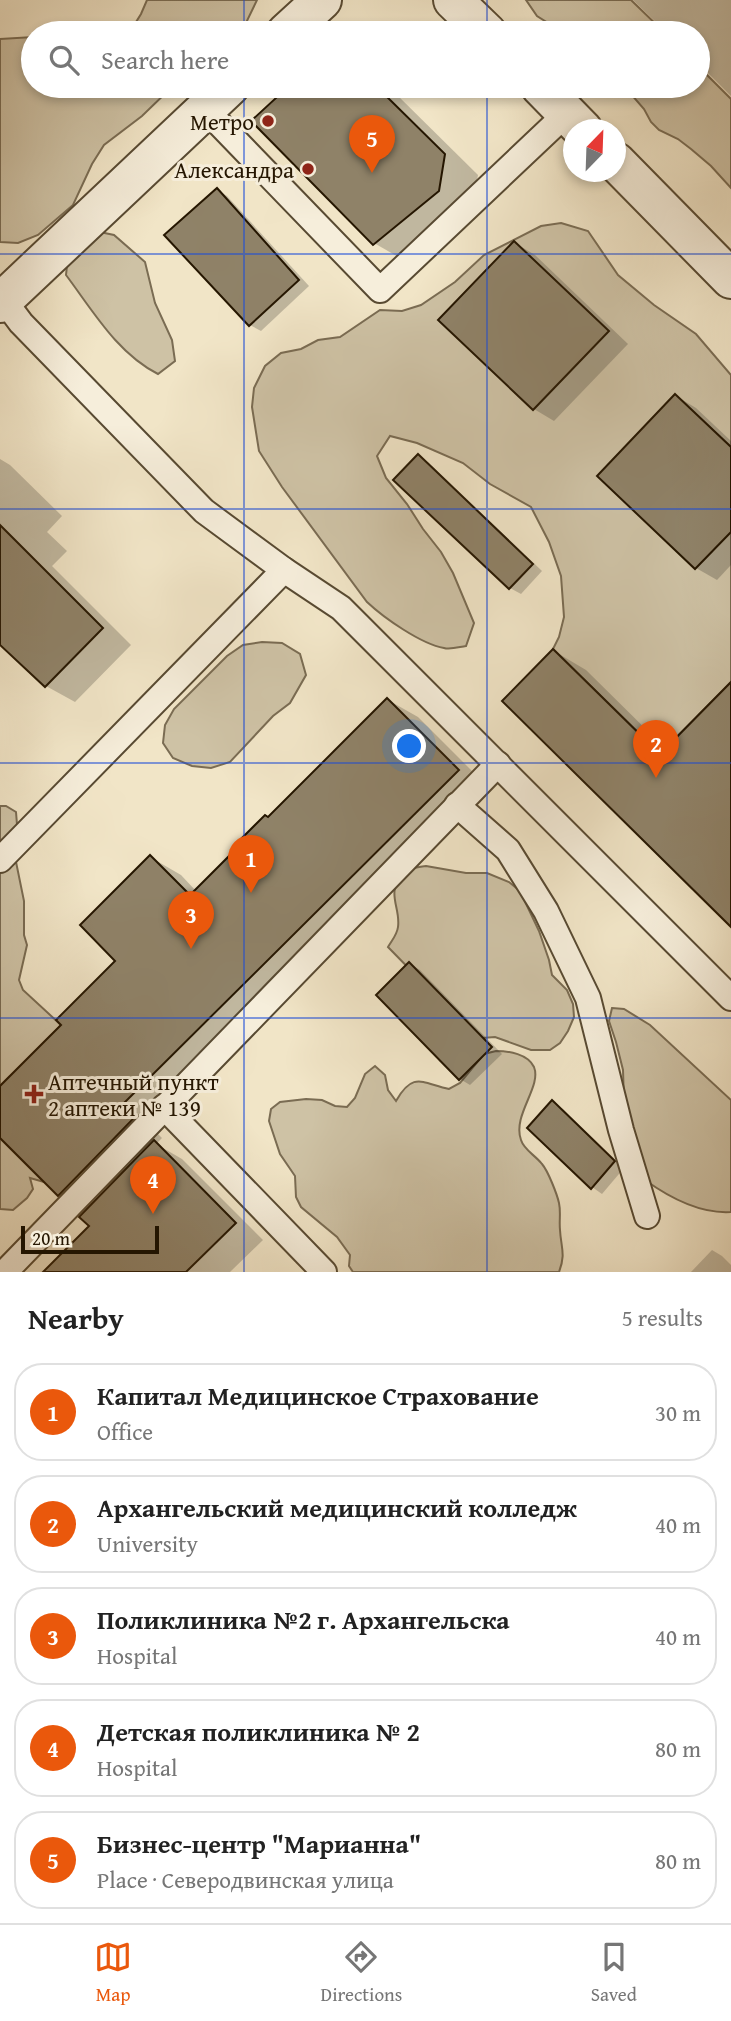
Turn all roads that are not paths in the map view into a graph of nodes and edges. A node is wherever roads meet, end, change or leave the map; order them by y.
1 (321, 0) edge
2 (453, 0) edge
3 (299, 21) edge
4 (475, 21) edge
5 (217, 98) edge
6 (219, 98) edge
7 (552, 98) edge
8 (573, 119) edge
9 (563, 131) edge
10 (626, 173) edge
11 (731, 279) edge
12 (1, 299) edge
13 (284, 570) junction
14 (498, 764) junction
15 (457, 805) junction
16 (0, 860) edge
17 (731, 998) edge
18 (164, 1107) junction
19 (647, 1216) dead end
20 (6, 1262) edge
21 (324, 1272) edge

1 - 3 street
2 - 4 street
5 - 12 street
6 - 9 lane
7 - 8 street
10 - 11 street
12 - 13 lane
13 - 14 lane
13 - 16 lane
14 - 15 lane
14 - 17 lane
15 - 18 lane
15 - 19 lane
18 - 20 lane
18 - 21 lane

